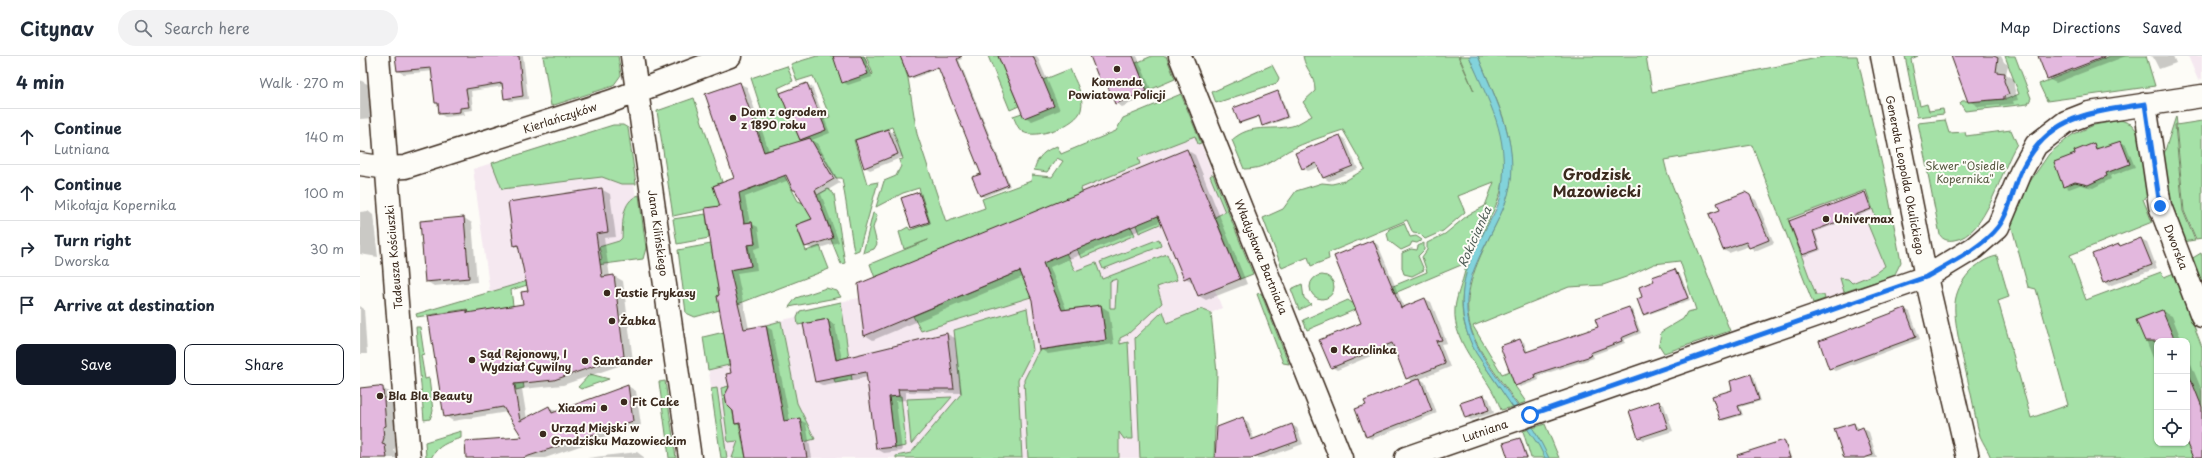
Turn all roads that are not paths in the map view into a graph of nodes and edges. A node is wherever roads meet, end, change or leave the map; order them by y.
1 (378, 56) edge
2 (632, 56) edge
3 (730, 56) edge
4 (1180, 56) edge
5 (1882, 56) edge
6 (637, 92) junction
7 (2202, 96) edge
8 (2145, 104) junction
9 (360, 164) edge
10 (387, 168) junction
11 (1926, 277) junction
12 (2202, 316) edge
13 (409, 458) edge
14 (690, 458) edge
15 (1341, 458) edge
16 (1406, 458) edge
17 (1968, 458) edge

1 - 10 street, Tadeusza Kościuszki
2 - 6 street, Jana Kilińskiego
3 - 6 street, Kierlańczyków
4 - 15 street, Władysława Bartniaka
5 - 11 street, Generała Leopolda Okulickiego
6 - 10 street, Kierlańczyków
6 - 14 street, Jana Kilińskiego
7 - 8 street, Lutniana
8 - 11 street, Lutniana
8 - 12 street, Dworska
9 - 10 street, Kierlańczyków
10 - 13 street, Tadeusza Kościuszki
11 - 16 street, Lutniana
11 - 17 street, Generała Leopolda Okulickiego

